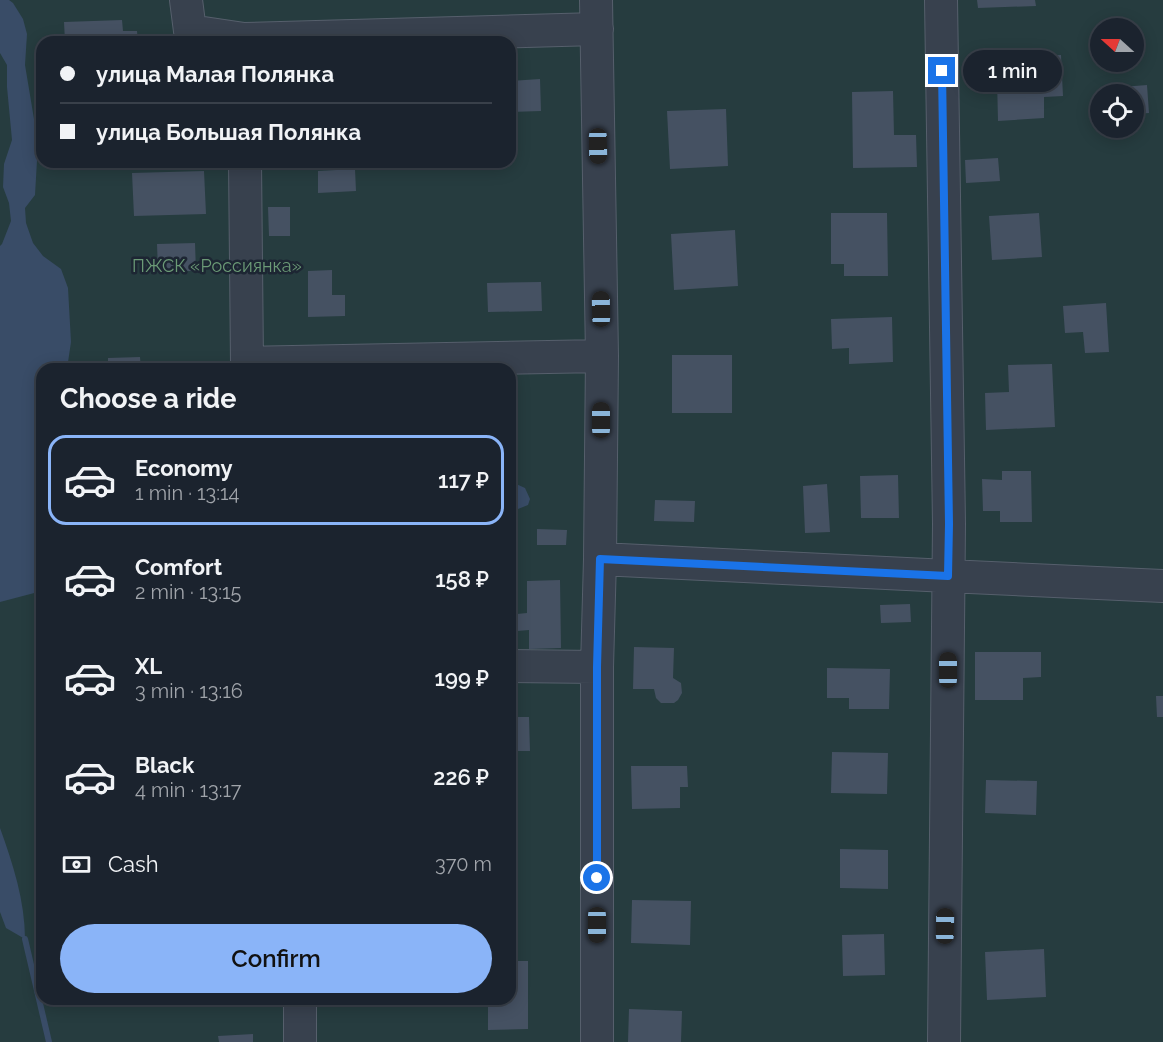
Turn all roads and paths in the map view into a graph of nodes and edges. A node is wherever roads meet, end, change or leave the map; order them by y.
1 (186, 0) edge
2 (941, 0) edge
3 (596, 15) edge
4 (220, 36) edge
5 (300, 36) edge
6 (245, 168) edge
7 (602, 356) junction
8 (247, 363) edge
9 (354, 363) edge
10 (600, 559) junction
11 (948, 576) junction
12 (1163, 586) edge
13 (516, 666) edge
14 (597, 667) junction
15 (300, 1005) edge
16 (300, 1042) edge
17 (597, 1042) edge
18 (944, 1042) edge

1 - 4 street
2 - 11 street
3 - 5 street
3 - 7 street
6 - 8 street
7 - 9 street
7 - 10 street
10 - 11 street
10 - 14 street
11 - 12 street
11 - 18 street
13 - 14 street
14 - 17 street
15 - 16 street

